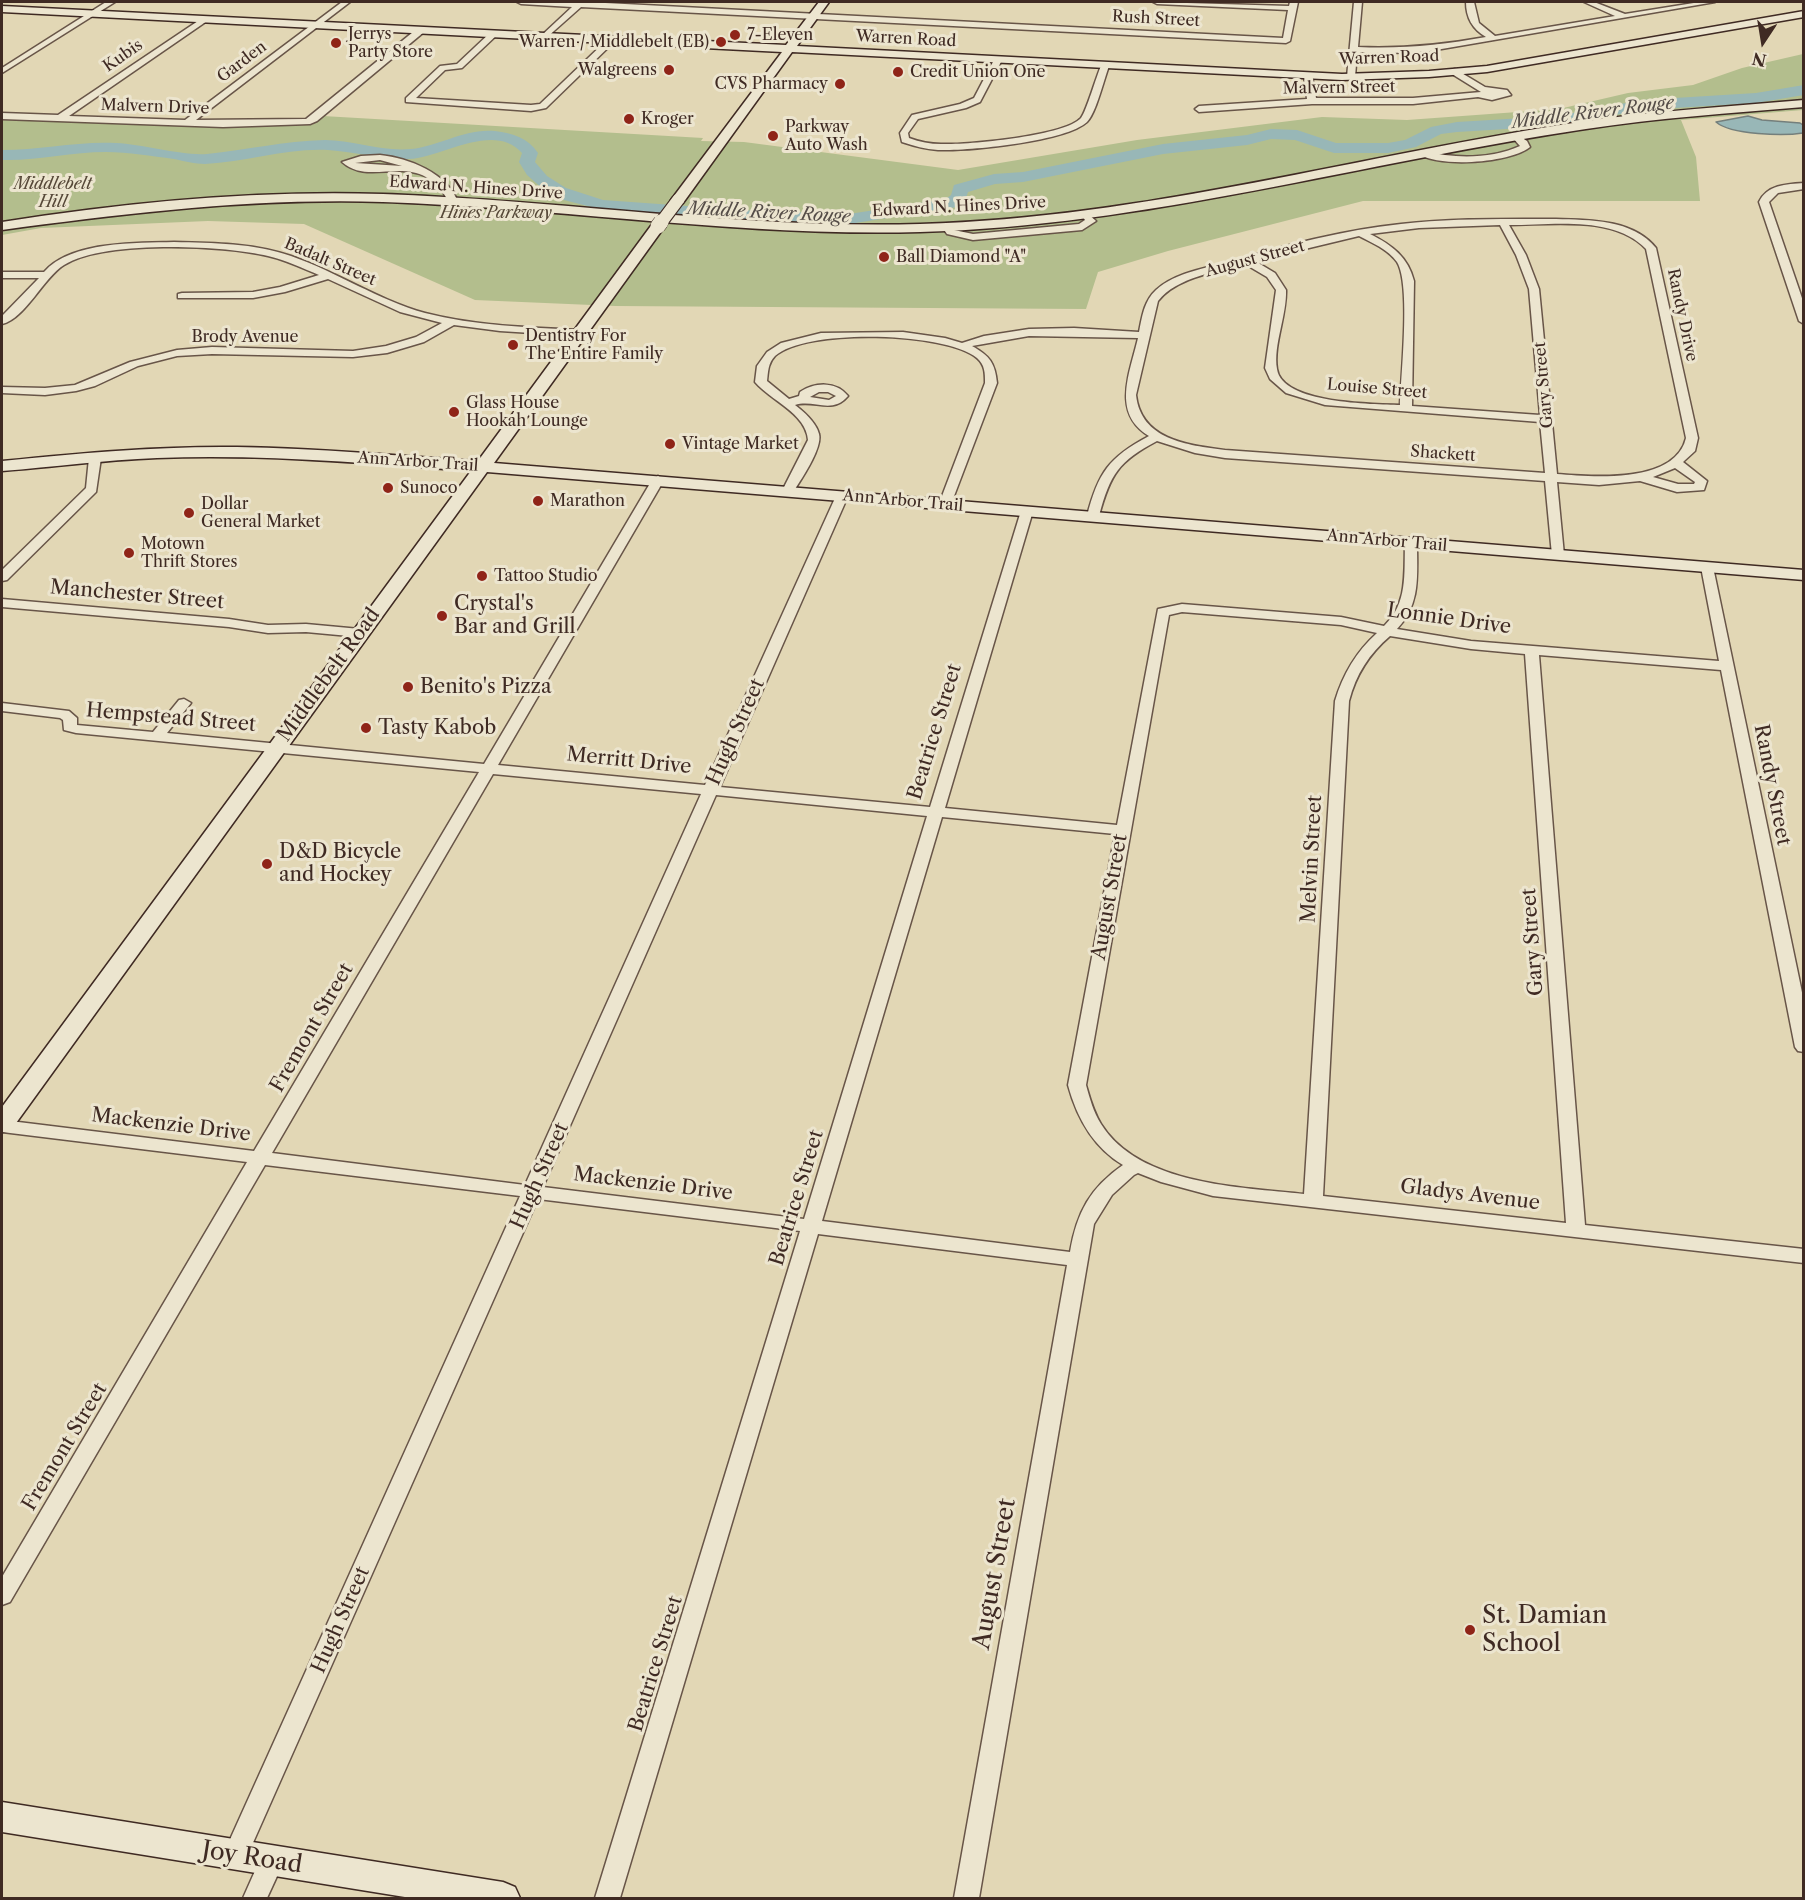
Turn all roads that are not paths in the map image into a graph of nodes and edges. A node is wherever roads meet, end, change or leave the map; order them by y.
1 (111, 2) edge
2 (346, 2) edge
3 (521, 2) edge
4 (824, 2) edge
5 (1157, 2) edge
6 (1358, 2) edge
7 (1470, 2) edge
8 (1588, 2) edge
9 (1711, 2) edge
10 (580, 3) edge
11 (1293, 5) edge
12 (2, 9) edge
13 (91, 14) junction
14 (1803, 14) edge
15 (812, 16) junction
16 (1623, 16) junction
17 (204, 19) junction
18 (316, 25) junction
19 (421, 30) junction
20 (494, 34) junction
21 (545, 37) junction
22 (1493, 38) junction
23 (612, 40) junction
24 (790, 49) junction
25 (1353, 49) junction
26 (998, 60) junction
27 (1106, 66) junction
28 (2, 71) edge
29 (1455, 72) junction
30 (1308, 76) junction
31 (1351, 77) junction
32 (1312, 101) junction
33 (1803, 103) edge
34 (1199, 109) dead end
35 (2, 116) edge
36 (60, 119) junction
37 (187, 123) junction
38 (416, 169) junction
39 (1803, 186) edge
40 (453, 202) junction
41 (1503, 222) junction
42 (2, 226) edge
43 (1625, 232) joint
44 (1360, 233) junction
45 (1247, 261) junction
46 (2, 275) edge
47 (47, 275) junction
48 (328, 276) junction
49 (1792, 284) junction
50 (1803, 284) edge
51 (182, 296) dead end
52 (2, 321) edge
53 (1803, 321) edge
54 (452, 322) junction
55 (579, 333) junction
56 (1143, 335) junction
57 (962, 346) junction
58 (2, 390) edge
59 (805, 399) dead end
60 (786, 404) junction
61 (1406, 409) junction
62 (1547, 419) junction
63 (1158, 436) junction
64 (95, 458) junction
65 (1676, 463) junction
66 (2, 466) edge
67 (481, 466) junction
68 (1641, 477) junction
69 (1552, 479) junction
70 (658, 480) junction
71 (788, 491) junction
72 (842, 496) junction
73 (945, 504) junction
74 (1027, 511) junction
75 (1093, 516) junction
76 (1411, 543) junction
77 (1558, 555) junction
78 (1707, 567) junction
79 (1803, 575) edge
80 (2, 577) edge
81 (2, 603) edge
82 (1167, 610) joint
83 (1388, 631) junction
84 (356, 638) junction
85 (1532, 650) junction
86 (1726, 666) junction
87 (184, 703) dead end
88 (2, 707) edge
89 (157, 736) junction
90 (276, 748) junction
91 (489, 768) junction
92 (710, 790) junction
93 (934, 812) junction
94 (1122, 830) junction
95 (1803, 1047) edge
96 (2, 1125) edge
97 (259, 1158) junction
98 (1136, 1165) junction
99 (533, 1192) junction
100 (1313, 1200) junction
101 (812, 1227) junction
102 (1576, 1230) junction
103 (1803, 1256) edge
104 (1076, 1259) junction
105 (2, 1596) edge
106 (2, 1816) edge
107 (235, 1856) junction
108 (272, 1861) junction
109 (255, 1899) edge
110 (503, 1899) edge
111 (608, 1899) edge
112 (967, 1899) edge

1 - 13 street
2 - 18 street, Garden
3 - 10 street, Rush Street
4 - 15 main road
5 - 11 street
6 - 25 street
7 - 22 street
8 - 16 street
9 - 16 street
10 - 15 street, Rush Street
10 - 21 street
11 - 15 street, Rush Street
12 - 13 main road, Warren Road
13 - 17 main road, Warren Road
13 - 28 street
14 - 29 main road, Warren Road
15 - 24 main road
16 - 22 street
17 - 18 main road, Warren Road
17 - 36 street, Kubis
18 - 19 main road, Warren Road
18 - 37 street, Garden
19 - 20 main road, Warren Road
19 - 37 street, Malvern Drive
20 - 21 main road, Warren Road
20 - 23 street
21 - 23 main road, Warren Road
22 - 25 street
23 - 24 main road, Warren Road
24 - 26 main road, Warren Road
24 - 55 main road, Middlebelt Road, bridge
25 - 31 street
26 - 27 main road, Warren Road
26 - 27 street
27 - 30 main road, Warren Road
29 - 31 main road, Warren Road
29 - 32 street, Malvern Street
30 - 31 main road, Warren Road
30 - 32 street
32 - 34 street, Malvern Street
33 - 40 main road, Edward N. Hines Drive
35 - 36 street, Malvern Drive
36 - 37 street, Malvern Drive
38 - 38 street
38 - 40 street
39 - 49 street
40 - 42 main road, Edward N. Hines Drive
41 - 43 street, August Street
41 - 44 street, August Street
41 - 62 street, Gary Street
43 - 65 street, Randy Drive
44 - 45 street, August Street
44 - 61 street
45 - 56 street, August Street
45 - 61 street, Louise Street
46 - 47 street
47 - 48 street, Badalt Street
47 - 52 street
48 - 51 street
48 - 54 street, Badalt Street
49 - 50 street
49 - 53 street
54 - 55 street, Badalt Street
54 - 58 street, Brody Avenue
55 - 67 main road, Middlebelt Road
56 - 57 street
56 - 63 street, August Street
57 - 60 street
57 - 73 street
59 - 60 street
60 - 71 street
61 - 62 street, Louise Street
62 - 69 street, Gary Street
63 - 69 street, Shackett
63 - 75 street
64 - 66 main road, Ann Arbor Trail
64 - 67 main road, Ann Arbor Trail
64 - 80 street
65 - 68 street, Shackett
65 - 68 street
67 - 70 main road, Ann Arbor Trail
67 - 84 main road, Middlebelt Road
68 - 69 street, Shackett
69 - 77 street, Gary Street
70 - 71 main road, Ann Arbor Trail
70 - 91 street, Fremont Street
71 - 72 main road, Ann Arbor Trail
72 - 73 main road, Ann Arbor Trail
72 - 92 street, Hugh Street
73 - 74 main road, Ann Arbor Trail
74 - 75 main road, Ann Arbor Trail
74 - 93 street, Beatrice Street
75 - 76 main road, Ann Arbor Trail
76 - 77 main road, Ann Arbor Trail
76 - 83 street, Melvin Street
77 - 78 main road, Ann Arbor Trail
78 - 79 main road, Ann Arbor Trail
78 - 86 street, Randy Street
81 - 84 street, Manchester Street
82 - 83 street, Lonnie Drive
82 - 94 street, August Street
83 - 85 street, Lonnie Drive
83 - 100 street, Melvin Street
84 - 90 main road, Middlebelt Road
85 - 86 street, Lonnie Drive
85 - 102 street, Gary Street
86 - 95 street, Randy Street
87 - 89 street
88 - 89 street, Hempstead Street
89 - 90 street, Hempstead Street
90 - 91 street, Merritt Drive
90 - 96 main road, Middlebelt Road
91 - 92 street, Merritt Drive
91 - 97 street, Fremont Street
92 - 93 street, Merritt Drive
92 - 99 street, Hugh Street
93 - 94 street, Merritt Drive
93 - 101 street, Beatrice Street
94 - 98 street, August Street
96 - 97 street, Mackenzie Drive
97 - 99 street, Mackenzie Drive
97 - 105 street, Fremont Street
98 - 100 street, Gladys Avenue
98 - 104 street
99 - 101 street, Mackenzie Drive
99 - 107 street, Hugh Street
100 - 102 street, Gladys Avenue
101 - 104 street, Mackenzie Drive
101 - 111 street, Beatrice Street
102 - 103 street, Gladys Avenue
104 - 112 street, August Street
106 - 107 main road, Joy Road
107 - 108 main road, Joy Road
108 - 109 street
108 - 110 main road, Joy Road

